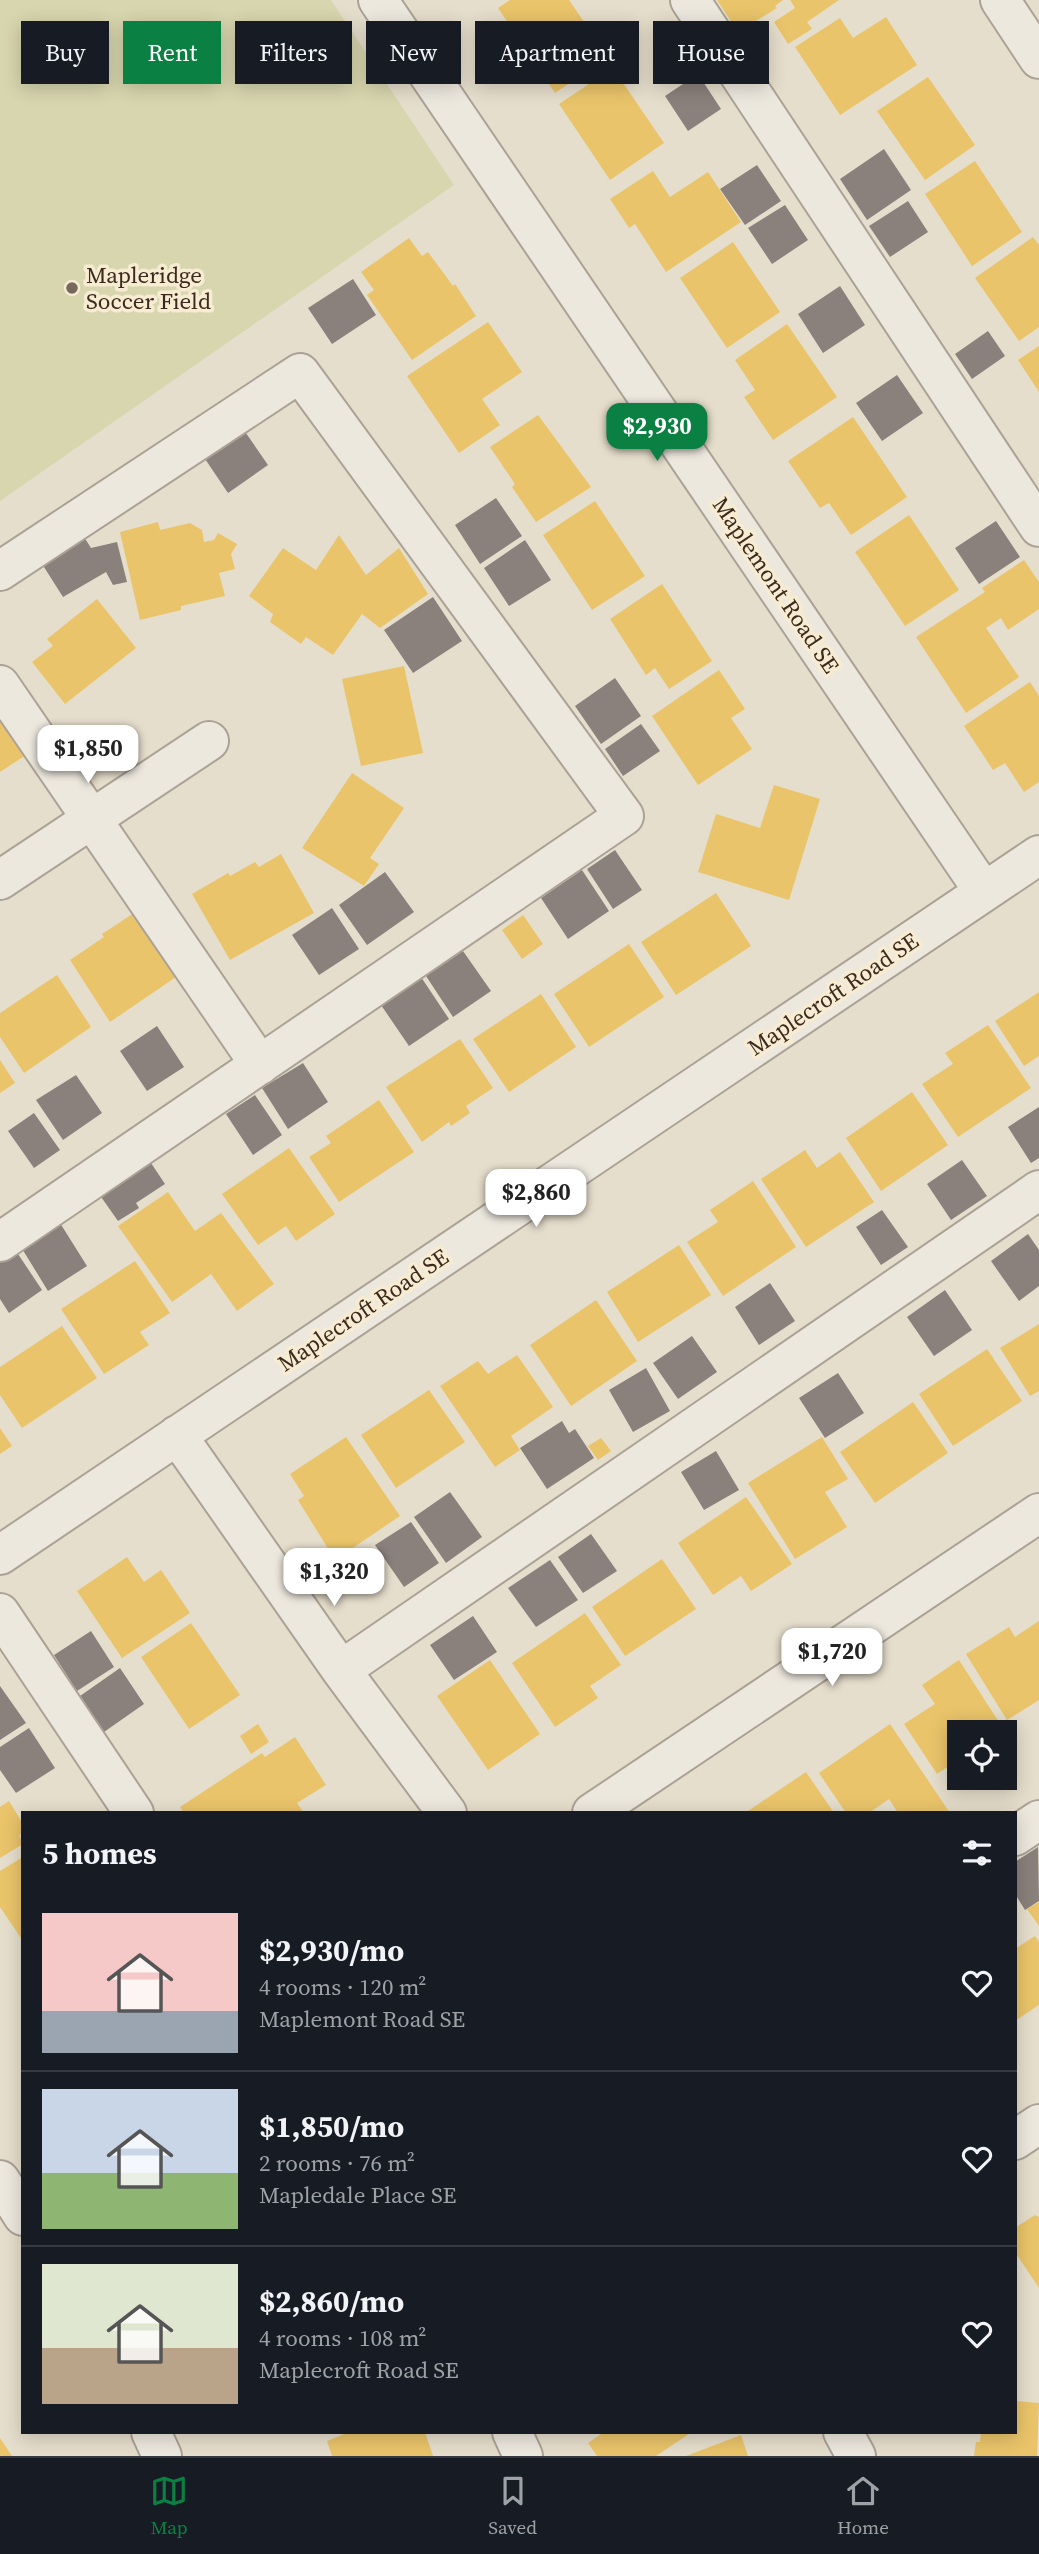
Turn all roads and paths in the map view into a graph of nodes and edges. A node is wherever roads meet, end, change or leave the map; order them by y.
1 (378, 0) edge
2 (690, 0) edge
3 (1000, 0) edge
4 (1039, 59) edge
5 (1039, 527) edge
6 (0, 571) edge
7 (0, 685) edge
8 (209, 741) dead end
9 (90, 820) junction
10 (1039, 855) edge
11 (0, 880) edge
12 (984, 892) junction
13 (260, 1065) junction
14 (1039, 1191) edge
15 (0, 1241) edge
16 (177, 1435) junction
17 (1039, 1513) edge
18 (0, 1555) edge
19 (0, 1613) edge
20 (341, 1670) junction
21 (133, 1811) edge
22 (446, 1811) edge
23 (595, 1811) edge
24 (1039, 1820) edge
25 (1017, 1835) edge
26 (1039, 2124) edge
27 (1017, 2139) edge
28 (0, 2180) edge
29 (21, 2213) edge
30 (152, 2434) edge
31 (513, 2434) edge
32 (844, 2434) edge
33 (162, 2456) edge
34 (523, 2456) edge
35 (856, 2456) edge

1 - 12 street, Maplemont Road SE
2 - 5 street
3 - 4 street
6 - 13 street
7 - 9 street
8 - 9 street
9 - 11 street
9 - 13 street
10 - 12 street, Maplecroft Road SE
12 - 16 street, Maplecroft Road SE
13 - 15 street
14 - 20 street
16 - 18 street, Maplecroft Road SE
16 - 20 street
17 - 23 street
19 - 21 street
20 - 22 street
24 - 25 street
26 - 27 street
28 - 29 street
30 - 33 street
31 - 34 street
32 - 35 street

